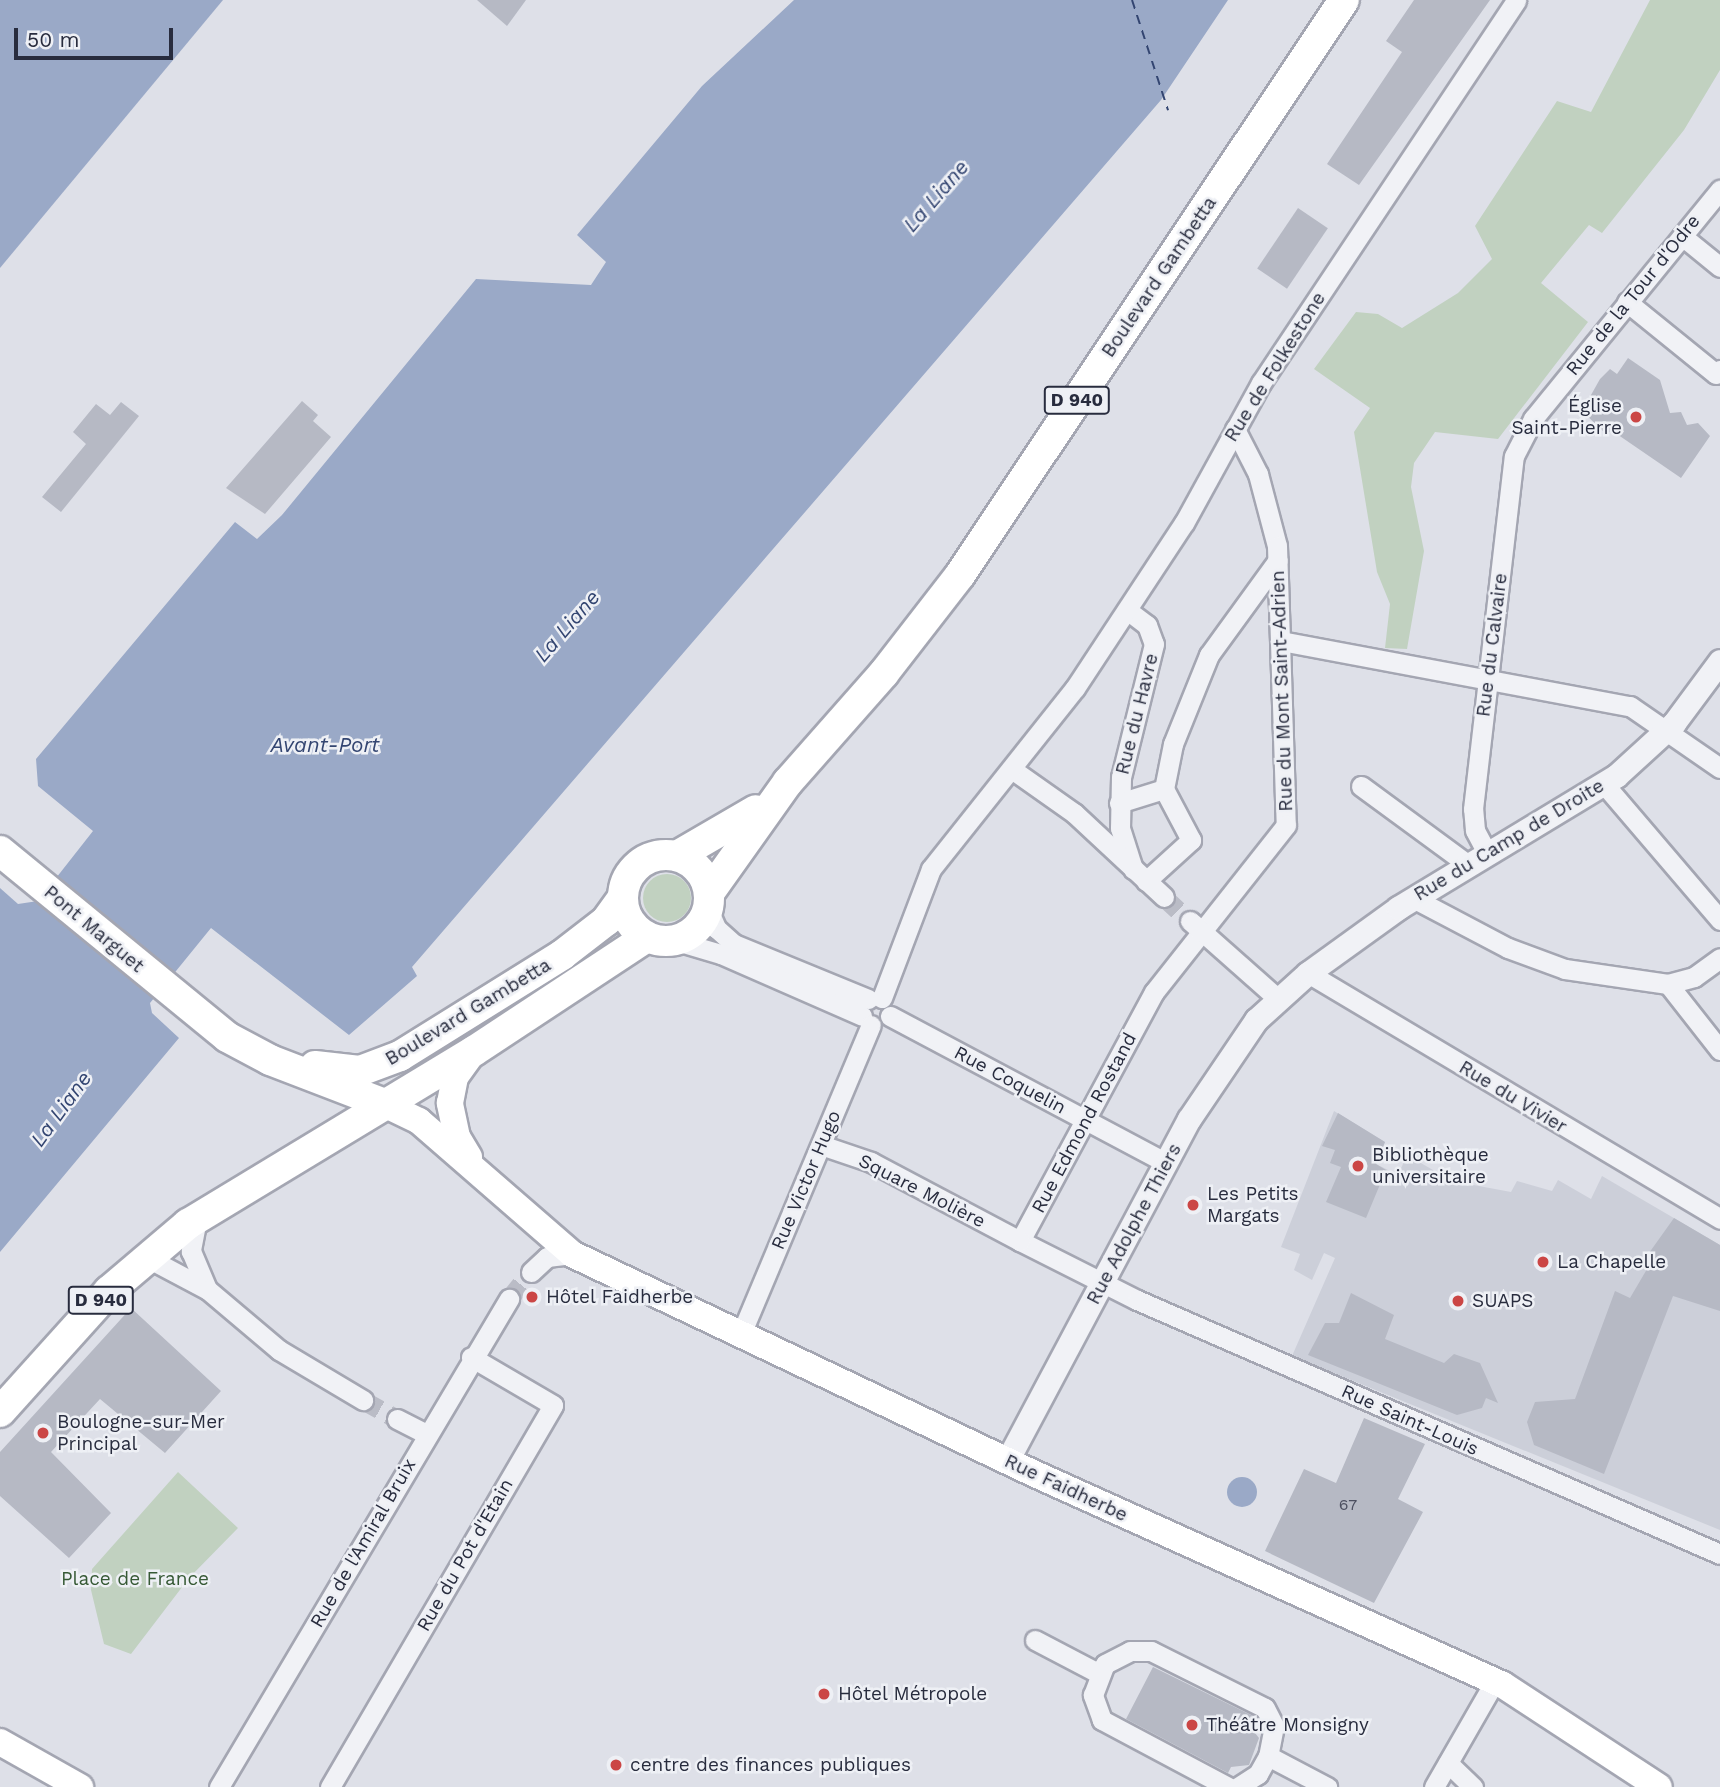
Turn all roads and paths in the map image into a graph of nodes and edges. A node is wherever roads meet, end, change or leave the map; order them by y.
1 (1344, 0) edge
2 (1516, 0) edge
3 (1720, 190) edge
4 (1682, 236) junction
5 (1720, 267) edge
6 (1627, 302) junction
7 (1718, 372) edge
8 (1235, 429) junction
9 (1523, 436) joint
10 (1278, 560) junction
11 (1127, 610) junction
12 (1281, 641) junction
13 (1720, 661) edge
14 (1488, 680) junction
15 (1666, 732) junction
16 (1720, 768) edge
17 (1013, 771) junction
18 (788, 782) junction
19 (1604, 784) junction
20 (1361, 786) dead end
21 (1164, 789) junction
22 (1119, 803) junction
23 (0, 851) edge
24 (1487, 852) junction
25 (677, 856) junction
26 (1467, 864) junction
27 (1140, 875) junction
28 (1164, 897) tunnel mouth
29 (1413, 898) junction
30 (622, 899) junction
31 (708, 901) junction
32 (1720, 920) edge
33 (1195, 926) junction
34 (660, 939) junction
35 (1720, 958) edge
36 (1307, 974) junction
37 (1668, 984) junction
38 (1278, 998) junction
39 (874, 1011) junction
40 (1720, 1050) edge
41 (250, 1051) junction
42 (474, 1051) junction
43 (311, 1077) junction
44 (382, 1103) junction
45 (1086, 1120) junction
46 (821, 1144) junction
47 (1166, 1163) junction
48 (267, 1173) junction
49 (483, 1175) junction
50 (198, 1217) junction
51 (1720, 1219) edge
52 (1020, 1241) junction
53 (572, 1254) junction
54 (146, 1257) junction
55 (531, 1272) tunnel mouth
56 (1102, 1284) junction
57 (208, 1290) junction
58 (509, 1299) tunnel mouth
59 (741, 1334) junction
60 (471, 1357) junction
61 (363, 1400) tunnel mouth
62 (0, 1412) edge
63 (397, 1419) tunnel mouth
64 (426, 1434) junction
65 (1007, 1461) junction
66 (1720, 1554) edge
67 (1035, 1640) dead end
68 (1098, 1672) junction
69 (1495, 1681) junction
70 (0, 1742) edge
71 (1268, 1756) junction
72 (1448, 1763) junction
73 (80, 1787) edge
74 (219, 1787) edge
75 (330, 1787) edge
76 (1228, 1787) edge
77 (1238, 1787) edge
78 (1327, 1787) edge
79 (1434, 1787) edge
80 (1473, 1787) edge
81 (1659, 1787) edge

1 - 18 main road, Boulevard Gambetta / D 940
2 - 8 street, Rue de Folkestone
3 - 4 street, Rue de la Tour d'Odre
4 - 5 street
4 - 6 street, Rue de la Tour d'Odre
6 - 7 street
6 - 9 street, Rue de la Tour d'Odre
8 - 10 street, Rue du Mont Saint-Adrien
8 - 11 street, Rue de Folkestone
9 - 14 street, Rue du Calvaire
10 - 12 street, Rue du Mont Saint-Adrien
10 - 21 street
11 - 17 street, Rue de Folkestone
11 - 22 street, Rue du Havre
12 - 14 street
12 - 33 street, Rue du Mont Saint-Adrien
13 - 15 street, Rue du Camp de Droite
14 - 15 street
14 - 24 street, Rue du Calvaire
15 - 16 street
15 - 19 street, Rue du Camp de Droite
17 - 27 street
17 - 39 street, Rue Victor Hugo
18 - 25 main road, D 940
18 - 31 main road, D 940
19 - 24 street, Rue du Camp de Droite
19 - 32 street
20 - 26 street
21 - 22 street
21 - 27 street
22 - 27 street, Rue du Havre
23 - 41 main road, Pont Marguet
24 - 26 street, Rue du Camp de Droite
25 - 30 main road
25 - 31 main road
26 - 29 street, Rue du Camp de Droite
27 - 28 street
29 - 36 street, Rue du Camp de Droite
29 - 37 street
30 - 34 main road
30 - 41 main road, Boulevard Gambetta
31 - 34 main road
31 - 39 street
33 - 38 street
33 - 45 street, Rue Edmond Rostand
34 - 39 street
34 - 42 main road, Boulevard Gambetta / D 940
35 - 37 street
36 - 38 street, Rue du Camp de Droite
36 - 51 street, Rue du Vivier
37 - 40 street
38 - 47 street, Rue Adolphe Thiers
39 - 45 street, Rue Coquelin
39 - 46 street, Rue Victor Hugo
41 - 43 main road
42 - 44 main road, Boulevard Gambetta / D 940
42 - 49 main road, Rue Faidherbe
43 - 44 main road
43 - 48 main road
44 - 48 main road, D 940
44 - 49 main road, Rue Faidherbe
45 - 47 street, Rue Coquelin
45 - 52 street, Rue Edmond Rostand
46 - 52 street, Square Molière
46 - 59 street, Rue Victor Hugo
47 - 56 street, Rue Adolphe Thiers
48 - 50 main road, D 940
49 - 53 main road, Rue Faidherbe
50 - 54 main road, D 940
50 - 57 street
52 - 56 street
53 - 55 street
53 - 59 main road, Rue Faidherbe
54 - 57 street
54 - 62 main road, D 940
56 - 65 street, Rue Adolphe Thiers
56 - 66 street, Rue Saint-Louis
57 - 61 street
58 - 60 street, Rue de l'Amiral Bruix
59 - 65 main road, Rue Faidherbe
60 - 64 street, Rue de l'Amiral Bruix
60 - 75 street, Rue du Pot d'Etain
63 - 64 street
64 - 74 street, Rue de l'Amiral Bruix
65 - 69 main road, Rue Faidherbe
67 - 68 street
68 - 71 street
68 - 76 street
69 - 72 street
69 - 81 main road, Rue Faidherbe
70 - 73 main road
71 - 77 street
71 - 78 street
72 - 79 street
72 - 80 street

